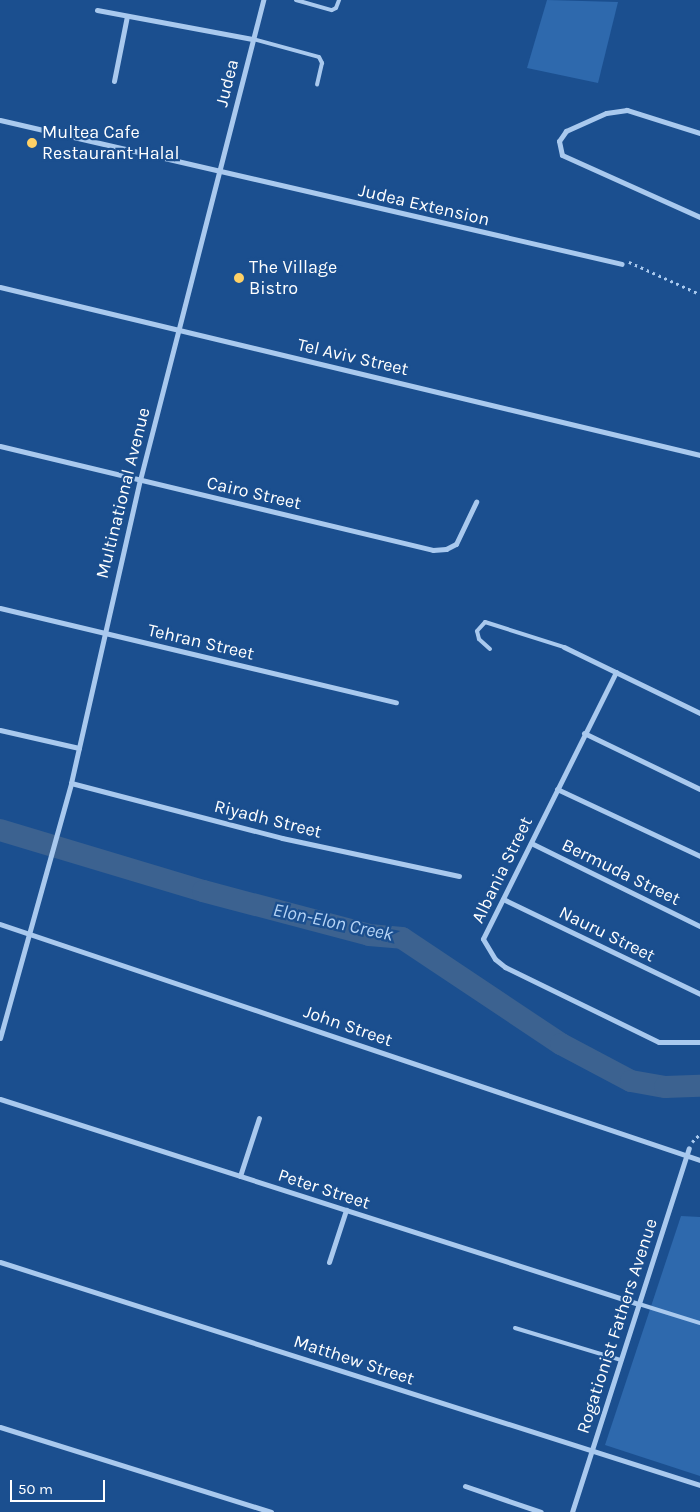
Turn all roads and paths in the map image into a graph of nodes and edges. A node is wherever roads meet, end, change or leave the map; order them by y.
1 (263, 0) edge
2 (296, 0) edge
3 (339, 0) edge
4 (97, 10) dead end
5 (127, 16) junction
6 (252, 39) junction
7 (114, 81) dead end
8 (317, 84) dead end
9 (0, 120) edge
10 (700, 133) edge
11 (219, 173) junction
12 (700, 217) edge
13 (622, 264) joint
14 (0, 287) edge
15 (700, 294) edge
16 (178, 330) junction
17 (0, 446) edge
18 (700, 455) edge
19 (140, 480) junction
20 (476, 502) dead end
21 (0, 608) edge
22 (106, 633) junction
23 (564, 647) joint
24 (490, 649) dead end
25 (616, 672) junction
26 (396, 702) dead end
27 (700, 712) edge
28 (0, 730) edge
29 (584, 733) junction
30 (79, 748) junction
31 (71, 783) junction
32 (557, 789) junction
33 (700, 789) edge
34 (531, 843) junction
35 (700, 856) edge
36 (459, 876) dead end
37 (503, 899) junction
38 (0, 924) edge
39 (700, 926) edge
40 (30, 934) junction
41 (700, 994) edge
42 (0, 1038) edge
43 (700, 1042) edge
44 (0, 1099) edge
45 (259, 1118) dead end
46 (689, 1148) dead end
47 (687, 1155) junction
48 (700, 1160) edge
49 (240, 1176) junction
50 (346, 1210) junction
51 (0, 1262) edge
52 (329, 1262) dead end
53 (639, 1304) junction
54 (700, 1323) edge
55 (515, 1328) dead end
56 (621, 1360) junction
57 (0, 1428) edge
58 (592, 1451) junction
59 (700, 1485) edge
60 (465, 1486) dead end
61 (271, 1512) edge
62 (541, 1512) edge
63 (572, 1512) edge

1 - 6 street, Judea
2 - 3 lane
4 - 5 street
5 - 6 street
5 - 7 street
6 - 8 lane
6 - 11 street, Judea
9 - 11 street
10 - 12 street
11 - 13 street, Judea Extension
11 - 16 street, Multinational Avenue
13 - 15 path
14 - 16 street, Tel Aviv Street
16 - 18 street, Tel Aviv Street
16 - 19 street, Multinational Avenue
17 - 19 street, Cairo Street
19 - 20 street, Cairo Street
19 - 22 street, Multinational Avenue
21 - 22 street, Tehran Street
22 - 26 street, Tehran Street
22 - 30 street, Multinational Avenue
23 - 24 lane
23 - 25 street
25 - 27 street
25 - 29 street, Albania Street
28 - 30 street
29 - 32 street, Albania Street
29 - 33 street
30 - 31 street, Multinational Avenue
31 - 36 street, Riyadh Street
31 - 40 street, Multinational Avenue
32 - 34 street, Albania Street
32 - 35 street
34 - 37 street, Albania Street
34 - 39 street, Bermuda Street
37 - 41 street, Nauru Street
37 - 43 street, Albania Street
38 - 40 street, John Street
40 - 42 street, Multinational Avenue
40 - 47 street, John Street
44 - 49 street, Peter Street
45 - 49 street
46 - 47 street, Rogationist Fathers Avenue
47 - 48 street, John Street
47 - 53 street, Rogationist Fathers Avenue
49 - 50 street, Peter Street
50 - 52 street
50 - 53 street, Peter Street
51 - 58 street, Matthew Street
53 - 54 lane
53 - 56 street, Rogationist Fathers Avenue
55 - 56 lane
56 - 58 street, Rogationist Fathers Avenue
57 - 61 street
58 - 59 street, Matthew Street
58 - 63 street, Rogationist Fathers Avenue
60 - 62 street

